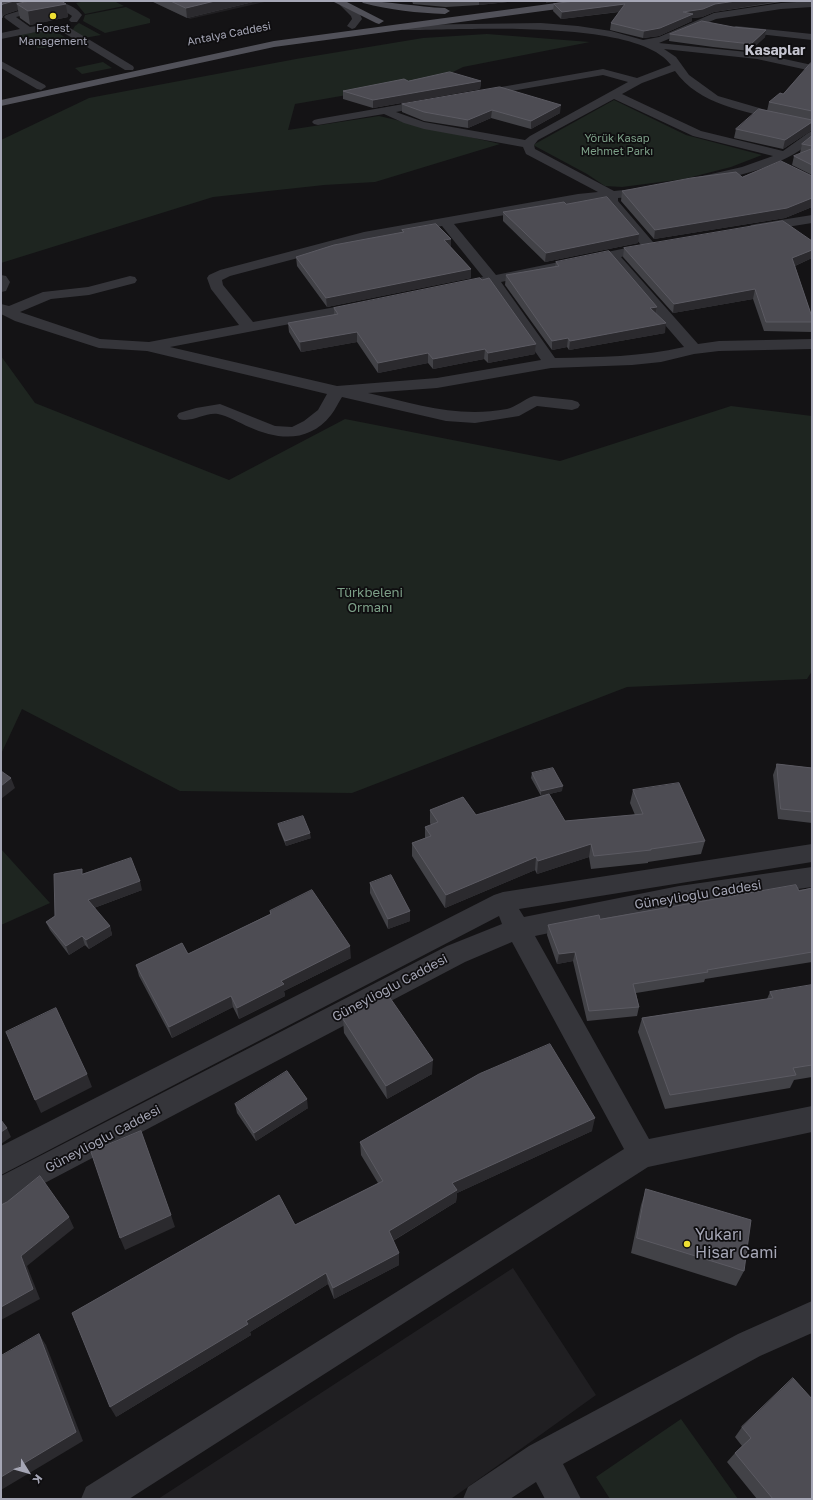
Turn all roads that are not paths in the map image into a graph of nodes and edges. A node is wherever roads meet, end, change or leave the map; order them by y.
1 (72, 1) edge
2 (366, 1) edge
3 (546, 1) edge
4 (595, 1) edge
5 (341, 3) edge
6 (60, 4) junction
7 (812, 4) edge
8 (420, 10) junction
9 (442, 14) junction
10 (463, 15) junction
11 (5, 16) edge
12 (74, 20) junction
13 (381, 22) junction
14 (700, 22) junction
15 (500, 25) junction
16 (352, 26) junction
17 (714, 26) edge
18 (404, 27) junction
19 (726, 28) edge
20 (32, 30) junction
21 (66, 30) junction
22 (1, 36) edge
23 (812, 37) edge
24 (644, 43) junction
25 (696, 49) junction
26 (674, 63) junction
27 (1, 64) edge
28 (129, 68) junction
29 (812, 68) edge
30 (638, 81) junction
31 (41, 87) junction
32 (613, 94) junction
33 (470, 95) edge
34 (1, 96) edge
35 (439, 101) edge
36 (1, 104) edge
37 (385, 110) junction
38 (318, 122) dead end
39 (797, 122) edge
40 (812, 135) edge
41 (528, 144) junction
42 (780, 161) junction
43 (692, 182) edge
44 (662, 189) edge
45 (612, 195) junction
46 (812, 219) edge
47 (446, 222) junction
48 (742, 231) edge
49 (665, 244) edge
50 (650, 246) junction
51 (611, 254) junction
52 (1, 279) edge
53 (492, 279) junction
54 (130, 280) dead end
55 (1, 288) edge
56 (445, 289) edge
57 (376, 304) edge
58 (5, 310) edge
59 (249, 327) junction
60 (812, 344) edge
61 (147, 346) junction
62 (694, 350) junction
63 (551, 364) junction
64 (337, 391) junction
65 (572, 405) dead end
66 (185, 416) dead end
67 (812, 854) edge
68 (812, 877) edge
69 (503, 902) junction
70 (518, 929) junction
71 (812, 1119) edge
72 (642, 1154) junction
73 (1, 1161) edge
74 (1, 1192) edge
75 (812, 1318) edge
76 (541, 1458) junction
77 (98, 1499) edge
78 (480, 1499) edge
79 (564, 1499) edge

1 - 6 street
2 - 8 main road
3 - 10 main road
4 - 10 main road
5 - 13 main road
5 - 16 street
6 - 11 street
6 - 12 street
7 - 14 street
8 - 9 main road
8 - 10 main road
9 - 10 main road, Antalya Caddesi
9 - 13 main road, Antalya Caddesi
10 - 15 main road
10 - 18 main road, Antalya Caddesi
11 - 20 street
12 - 20 street
12 - 21 street
13 - 16 main road, Antalya Caddesi
13 - 18 main road
14 - 17 street
14 - 24 street
15 - 18 street
15 - 24 street
16 - 28 main road, Antalya Caddesi
18 - 36 main road, Antalya Caddesi
19 - 23 street
20 - 21 street
20 - 22 street
21 - 28 street
24 - 25 street
24 - 26 street
25 - 26 street
25 - 29 street
26 - 30 street
26 - 39 street
27 - 31 street
28 - 31 main road, Antalya Caddesi
30 - 32 street
30 - 33 street
31 - 34 main road, Antalya Caddesi
32 - 41 street
32 - 42 street
35 - 37 street
37 - 38 street
37 - 41 street
40 - 42 street
41 - 45 street
42 - 43 street
44 - 45 street
45 - 47 street
45 - 50 street
46 - 48 street
47 - 53 street
47 - 59 street
49 - 50 street
50 - 51 street
51 - 53 street
51 - 62 street
52 - 55 street
53 - 56 street
53 - 63 street
54 - 58 street
57 - 59 street
58 - 61 street
59 - 61 street
60 - 62 street
61 - 64 street
62 - 63 street
63 - 64 street
64 - 65 street
64 - 66 street
67 - 69 street, Güneylioğlu Caddesi
68 - 70 street, Güneylioğlu Caddesi
69 - 70 street
69 - 73 street, Güneylioğlu Caddesi
70 - 72 street
70 - 74 street, Güneylioğlu Caddesi
71 - 72 street
72 - 77 street
75 - 76 street
76 - 78 street
76 - 79 street

